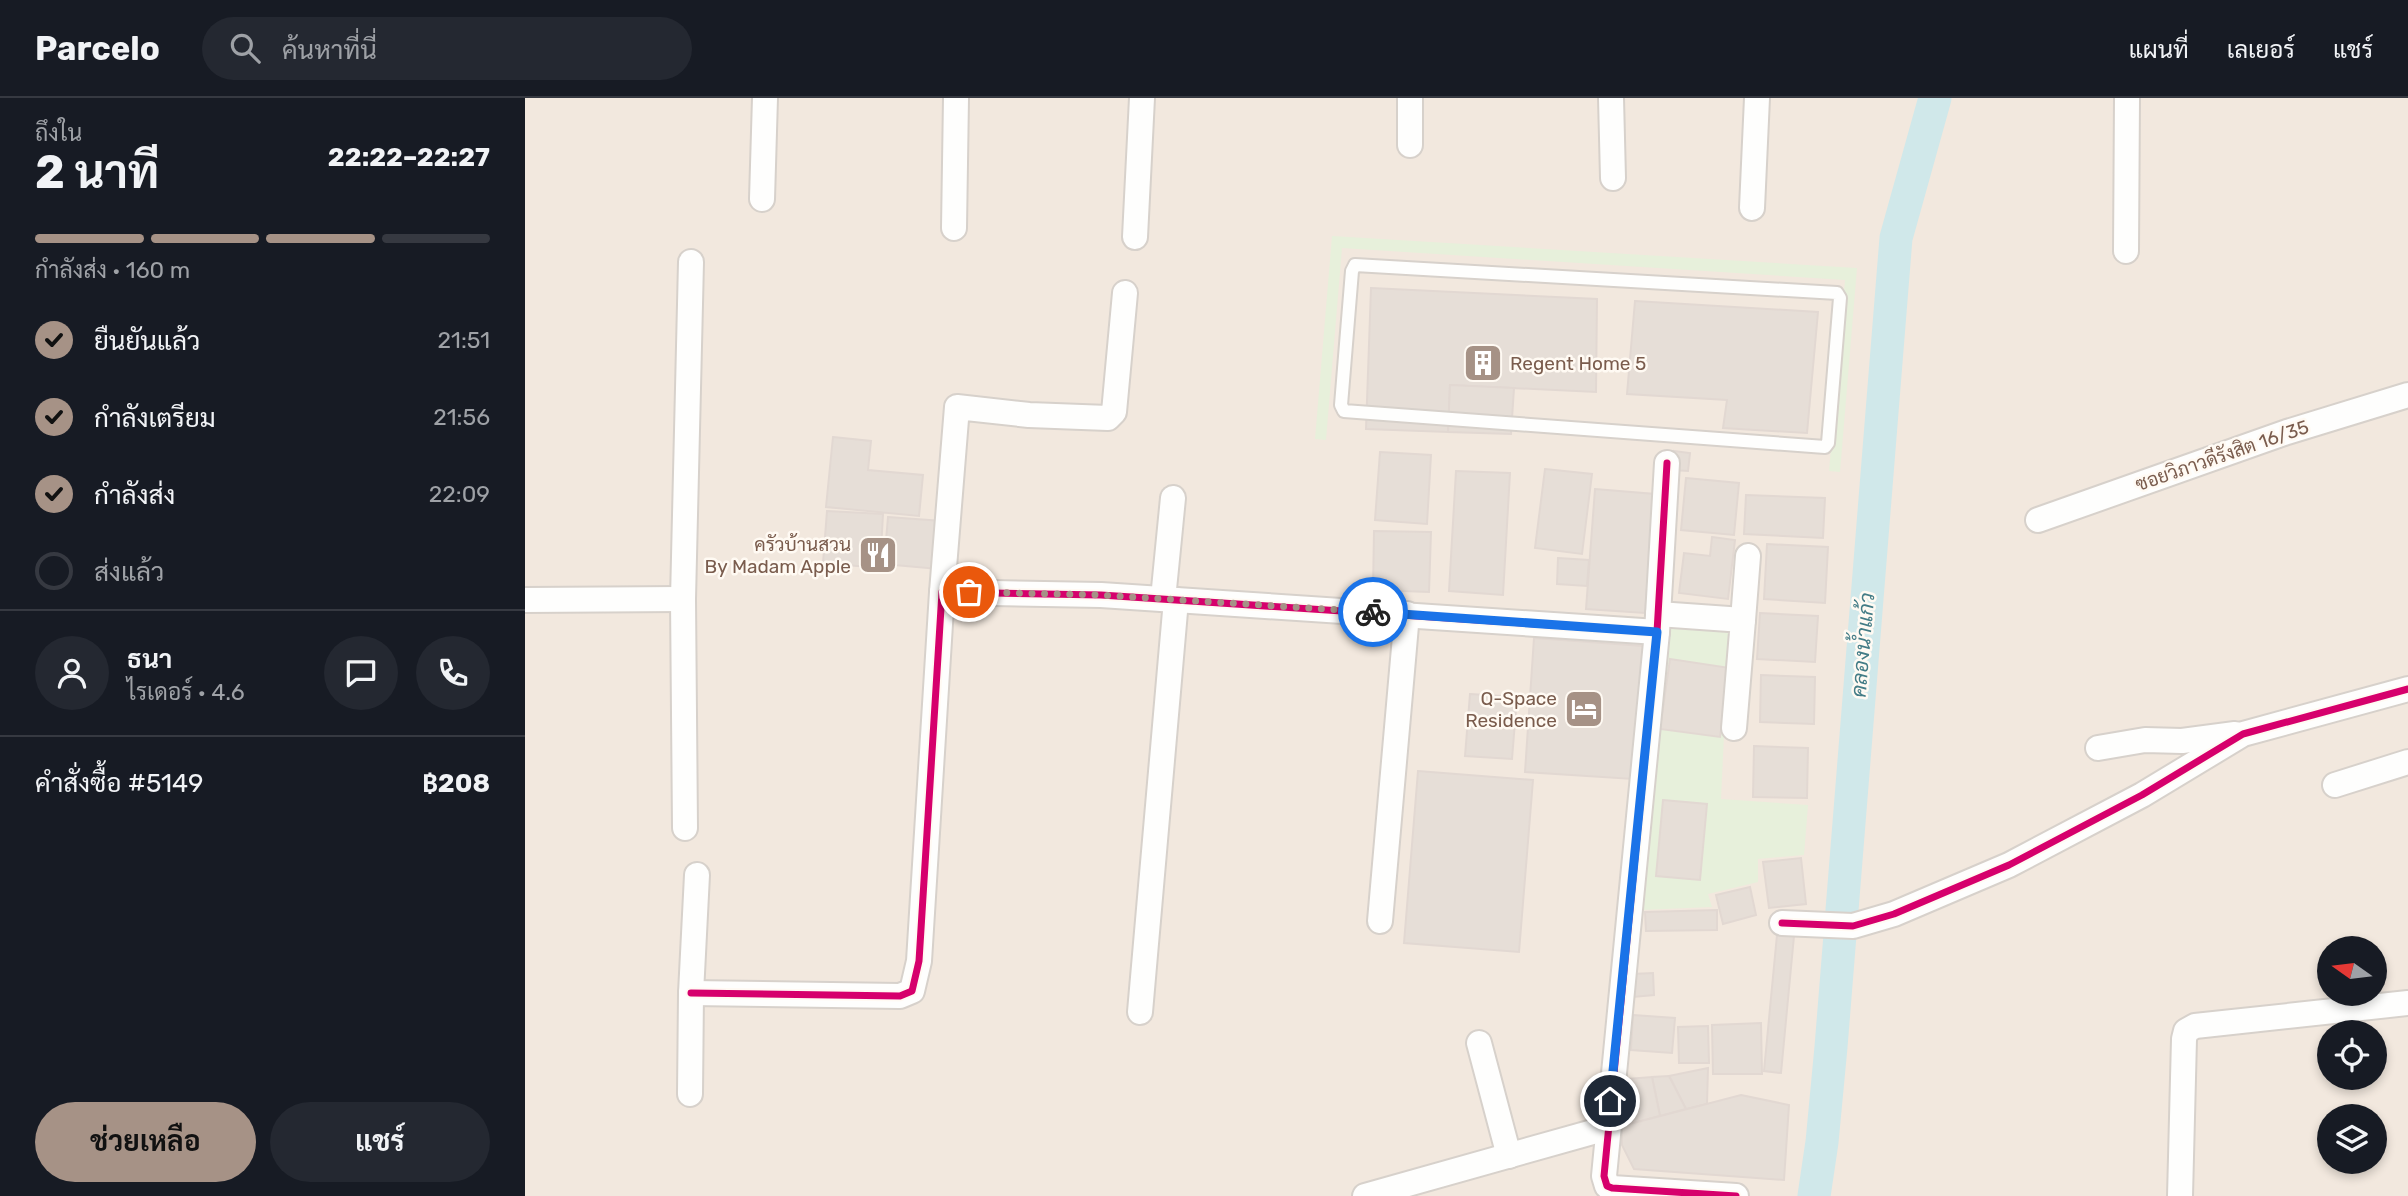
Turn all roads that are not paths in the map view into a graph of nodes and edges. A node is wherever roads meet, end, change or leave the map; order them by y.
1 (765, 98) edge
2 (956, 98) edge
3 (1142, 98) edge
4 (1411, 98) edge
5 (1611, 98) edge
6 (1756, 98) edge
7 (2127, 98) edge
8 (1410, 145) dead end
9 (1613, 178) dead end
10 (762, 199) dead end
11 (1752, 208) dead end
12 (954, 228) dead end
13 (1135, 237) dead end
14 (2126, 251) dead end
15 (691, 262) dead end
16 (1125, 293) dead end
17 (2408, 395) edge
18 (1669, 435) junction
19 (1667, 463) joint
20 (1173, 498) dead end
21 (2038, 520) dead end
22 (1748, 556) dead end
23 (943, 592) junction
24 (683, 599) junction
25 (1170, 599) junction
26 (525, 600) edge
27 (1407, 614) junction
28 (1743, 620) junction
29 (1658, 623) junction
30 (2408, 689) edge
31 (1734, 728) dead end
32 (2243, 734) junction
33 (2098, 748) dead end
34 (2408, 762) edge
35 (2335, 785) dead end
36 (685, 828) dead end
37 (697, 875) dead end
38 (1380, 921) dead end
39 (1782, 923) dead end
40 (691, 993) junction
41 (2408, 1003) edge
42 (1139, 1012) dead end
43 (1479, 1043) dead end
44 (690, 1094) dead end
45 (1607, 1128) junction
46 (1509, 1156) junction
47 (1365, 1196) edge
48 (1736, 1196) edge
49 (2180, 1196) edge

1 - 10 street
2 - 12 street
3 - 13 street
4 - 8 street
5 - 9 street
6 - 11 street
7 - 14 street
15 - 24 street
16 - 23 street
17 - 21 street, ซอยวิภาวดีรังสิต 16/35
18 - 18 lane
18 - 19 lane
19 - 29 street
20 - 25 street
22 - 28 street
23 - 25 street
23 - 40 street
24 - 26 street
24 - 36 street
25 - 27 street
25 - 42 street
27 - 29 street
27 - 38 street
28 - 29 street
28 - 31 street
29 - 45 street
30 - 32 street
32 - 33 street
32 - 39 street
34 - 35 street
37 - 40 street
40 - 44 street
41 - 49 street
43 - 46 street
45 - 46 street
45 - 48 street
46 - 47 street

